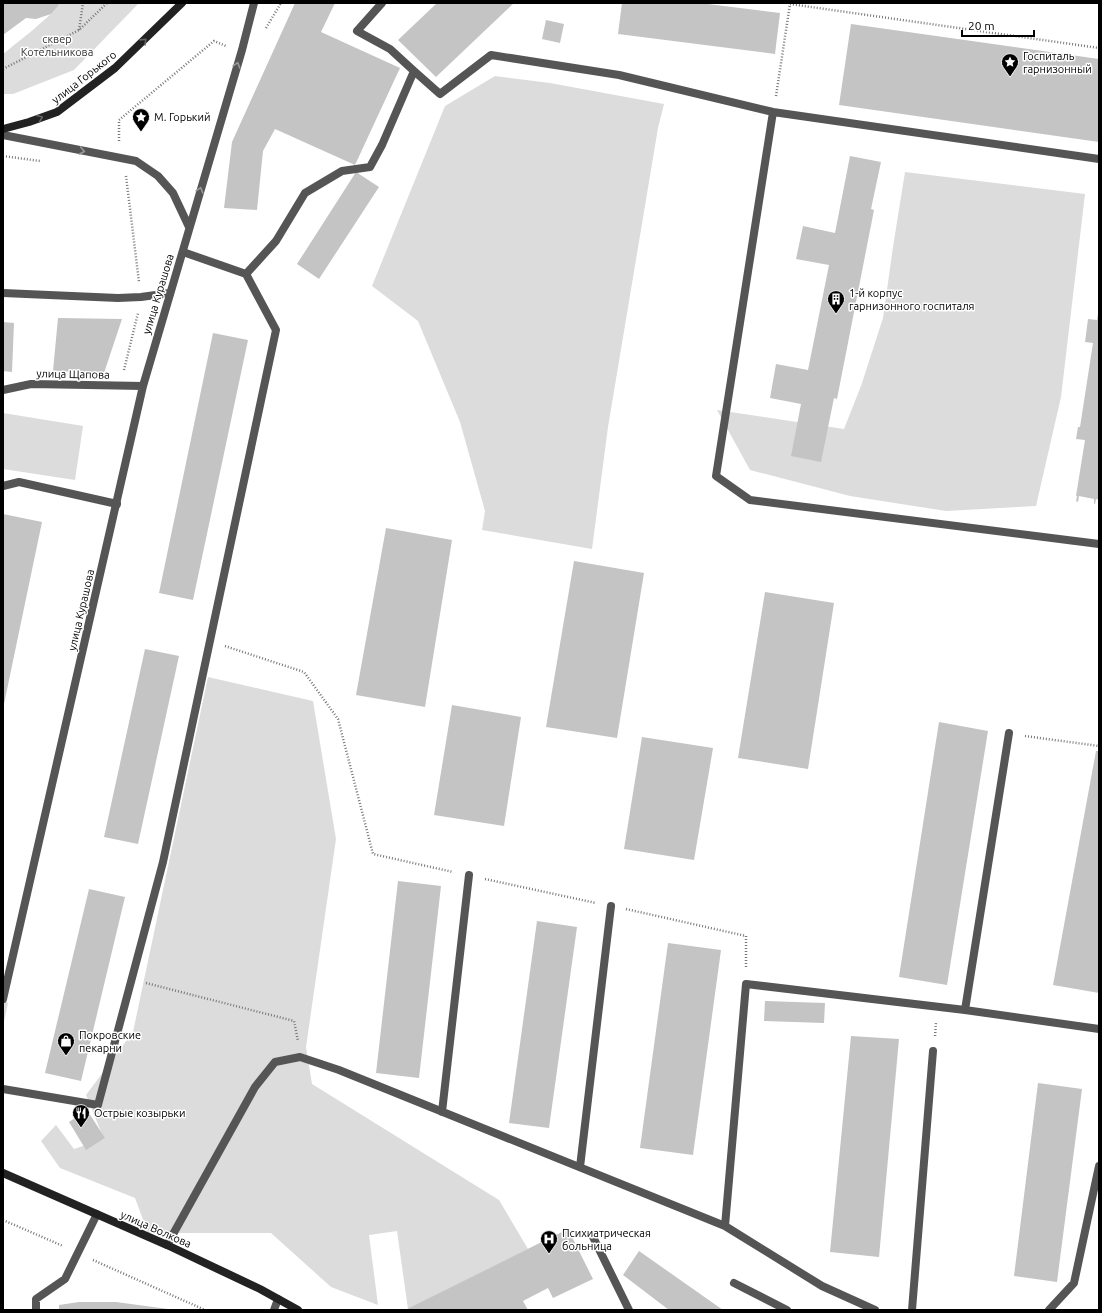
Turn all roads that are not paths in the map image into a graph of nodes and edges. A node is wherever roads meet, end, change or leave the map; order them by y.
1 (182, 3) edge
2 (254, 3) edge
3 (382, 3) edge
4 (414, 71) junction
5 (773, 112) junction
6 (3, 129) edge
7 (3, 135) edge
8 (1099, 159) edge
9 (189, 227) junction
10 (183, 252) junction
11 (246, 274) junction
12 (3, 293) edge
13 (170, 293) junction
14 (143, 386) junction
15 (3, 390) edge
16 (3, 486) edge
17 (117, 504) junction
18 (1099, 544) edge
19 (1008, 733) road end
20 (469, 875) road end
21 (611, 906) road end
22 (3, 999) edge
23 (965, 1010) junction
24 (1099, 1029) edge
25 (934, 1051) road end
26 (3, 1090) edge
27 (442, 1112) junction
28 (1099, 1166) edge
29 (580, 1167) junction
30 (3, 1173) edge
31 (97, 1214) junction
32 (725, 1226) junction
33 (593, 1237) dead end
34 (167, 1245) junction
35 (734, 1283) dead end
36 (278, 1299) junction
37 (36, 1310) edge
38 (274, 1310) edge
39 (298, 1310) edge
40 (629, 1310) edge
41 (787, 1310) edge
42 (875, 1310) edge
43 (912, 1310) edge
44 (1049, 1310) edge

6 -> 1 main road, улица Горького
9 -> 2 street, улица Курашова
3 - 4 street
4 - 5 street
4 - 11 street
5 - 8 street
5 - 18 street
7 -> 9 street
9 - 10 street, улица Курашова
10 - 11 street
10 - 13 street, улица Курашова
11 - 26 street
12 - 13 street
13 - 14 street, улица Курашова
14 - 15 street, улица Щапова
14 - 17 street, улица Курашова
16 - 17 street
17 - 22 street, улица Курашова
19 - 23 street
20 - 27 street
21 - 29 street
23 - 24 street
23 - 32 street
25 - 43 street
27 - 29 street
27 - 34 street
28 - 44 street
29 - 32 street
30 - 31 main road, улица Волкова
31 - 34 main road, улица Волкова
31 - 37 street
32 - 42 street
33 - 40 street
34 - 36 main road, улица Волкова
35 - 41 street
36 - 38 street
36 - 39 main road, улица Волкова

